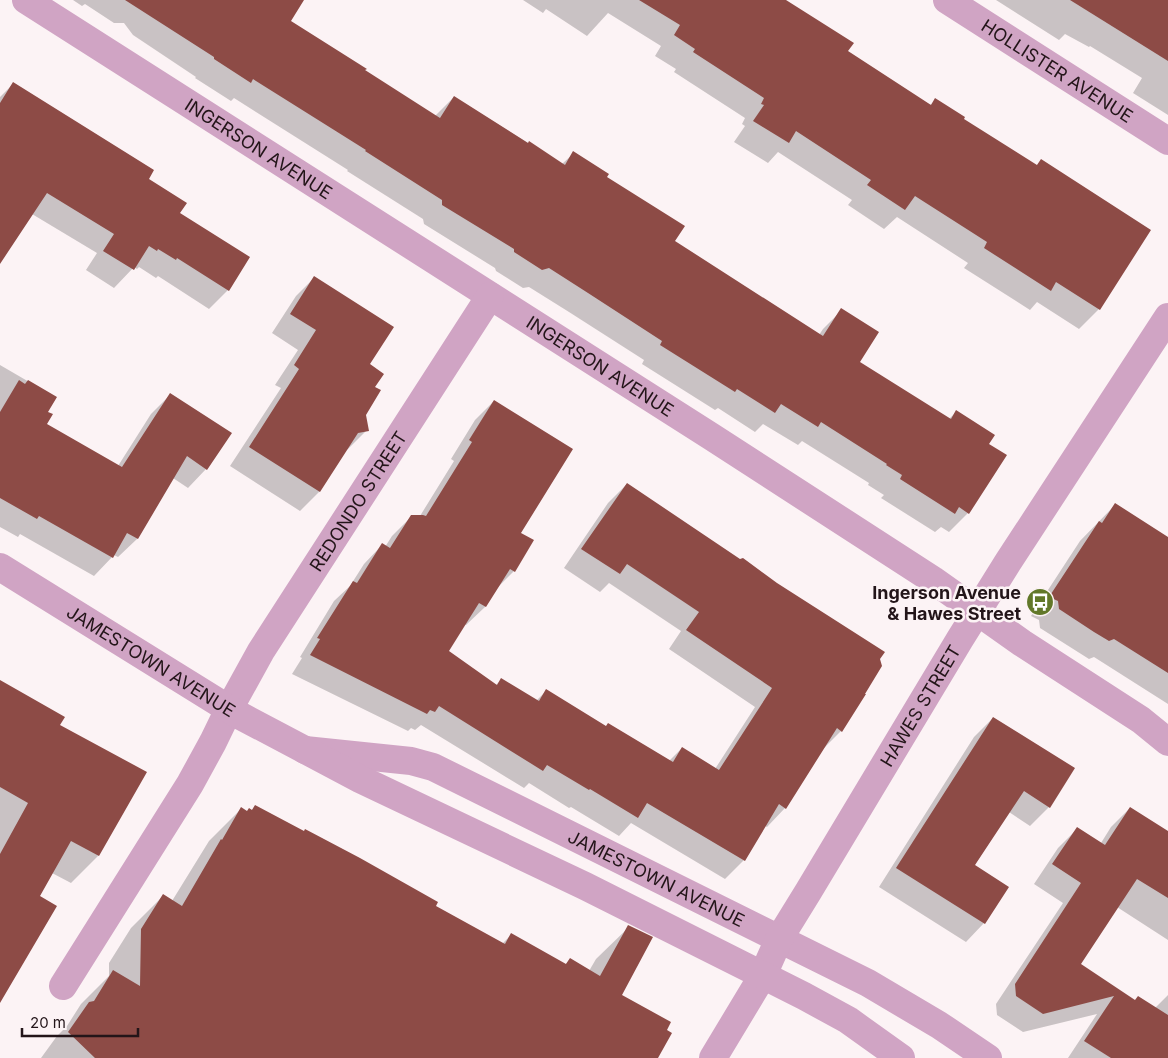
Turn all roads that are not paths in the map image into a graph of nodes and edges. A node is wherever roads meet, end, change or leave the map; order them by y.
1 (26, 0) edge
2 (947, 0) edge
3 (1168, 141) edge
4 (490, 296) junction
5 (1168, 317) edge
6 (0, 567) edge
7 (978, 611) junction
8 (229, 709) junction
9 (1168, 742) edge
10 (305, 750) junction
11 (779, 938) junction
12 (763, 975) junction
13 (63, 986) dead end
14 (713, 1058) edge
15 (901, 1058) edge
16 (988, 1058) edge

1 - 4 street, INGERSON AVENUE
2 - 3 street, HOLLISTER AVENUE
4 - 7 street, INGERSON AVENUE
4 - 8 street, REDONDO STREET
5 - 7 street, HAWES STREET
6 - 8 street, JAMESTOWN AVENUE
7 - 9 street, INGERSON AVENUE
7 - 11 street, HAWES STREET
8 - 10 street, JAMESTOWN AVENUE
8 - 13 street, REDONDO STREET
10 - 11 street, JAMESTOWN AVENUE
10 - 12 street, JAMESTOWN AVENUE
11 - 12 street, HAWES STREET
11 - 16 street, JAMESTOWN AVENUE
12 - 14 street, HAWES STREET
12 - 15 street, JAMESTOWN AVENUE

